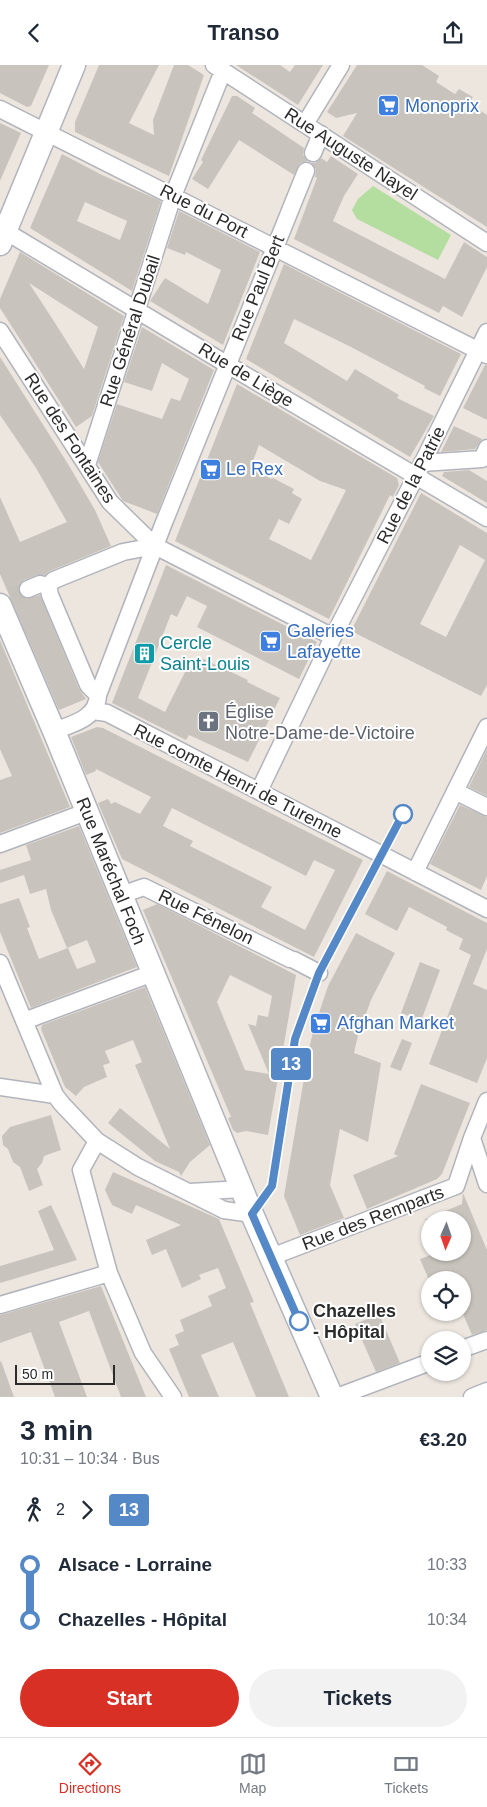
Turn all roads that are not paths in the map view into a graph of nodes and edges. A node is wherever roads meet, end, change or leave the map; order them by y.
1 (74, 65) edge
2 (341, 65) edge
3 (219, 68) edge
4 (0, 109) edge
5 (305, 124) junction
6 (45, 132) junction
7 (321, 134) junction
8 (313, 153) dead end
9 (306, 171) dead end
10 (173, 196) junction
11 (3, 237) edge
12 (487, 243) edge
13 (274, 247) junction
14 (136, 310) junction
15 (0, 331) edge
16 (487, 332) edge
17 (483, 352) edge
18 (228, 365) junction
19 (487, 448) edge
20 (87, 465) junction
21 (419, 469) junction
22 (487, 518) edge
23 (155, 546) junction
24 (48, 586) junction
25 (28, 589) tunnel mouth
26 (3, 600) edge
27 (333, 637) junction
28 (98, 695) junction
29 (93, 711) junction
30 (487, 727) edge
31 (54, 731) junction
32 (259, 791) junction
33 (455, 791) junction
34 (487, 807) edge
35 (86, 812) junction
36 (0, 844) edge
37 (415, 872) junction
38 (121, 895) junction
39 (487, 909) edge
40 (0, 963) edge
41 (153, 973) junction
42 (319, 973) dead end
43 (24, 1021) junction
44 (0, 1087) edge
45 (55, 1095) junction
46 (487, 1101) edge
47 (472, 1138) junction
48 (97, 1141) junction
49 (487, 1184) edge
50 (242, 1189) junction
51 (190, 1192) junction
52 (252, 1214) junction
53 (271, 1257) junction
54 (109, 1273) junction
55 (0, 1305) edge
56 (487, 1340) edge
57 (471, 1346) edge
58 (421, 1366) edge
59 (374, 1390) edge
60 (487, 1391) edge
61 (173, 1397) edge
62 (332, 1397) edge
63 (337, 1397) edge
64 (472, 1397) edge

1 - 6 street
2 - 5 street
3 - 5 street, Rue Auguste Nayel
3 - 10 street, Rue Général Dubail
4 - 6 street, Rue du Port
5 - 7 street, Rue Auguste Nayel
6 - 10 street, Rue du Port
6 - 11 street
7 - 8 street
7 - 12 street, Rue Auguste Nayel
9 - 13 street, Rue Paul Bert
10 - 13 street, Rue du Port
10 - 14 street, Rue Général Dubail
11 - 14 street, Rue de Liège
13 - 17 street, Rue du Port
13 - 18 street, Rue Paul Bert
14 - 18 street, Rue de Liège
14 - 20 street, Rue Général Dubail
15 - 20 street, Rue des Fontaines
16 - 17 street, Rue de la Patrie
17 - 21 street, Rue de la Patrie
18 - 21 street, Rue de Liège
18 - 23 street, Rue Paul Bert
19 - 21 street
20 - 23 street, Rue des Fontaines
21 - 22 street, Rue de Liège
21 - 27 street, Rue de la Patrie
23 - 24 street
23 - 27 street, Rue des Fontaines
23 - 28 street, Rue Paul Bert
24 - 25 street
24 - 28 street
26 - 31 street, Rue Maréchal Foch
27 - 32 street, Rue de la Patrie
28 - 29 street, Rue Paul Bert
29 - 31 street
29 - 32 street, Rue comte Henri de Turenne
30 - 33 street
31 - 35 street, Rue Maréchal Foch
32 - 37 street, Rue comte Henri de Turenne
33 - 34 street
33 - 37 street
35 - 36 street
35 - 38 street, Rue Maréchal Foch
37 - 39 street, Rue comte Henri de Turenne
38 - 41 street, Rue Maréchal Foch
38 - 42 street, Rue Fénelon
40 - 43 street
41 - 43 street
41 - 50 street, Rue Maréchal Foch
43 - 45 street
44 - 45 street
45 - 48 street
46 - 47 street
47 - 49 street
47 - 53 street, Rue des Remparts
48 - 51 street
48 - 54 street
50 - 51 street
50 - 52 street, Rue Maréchal Foch
51 - 52 street
52 - 53 street, Rue Maréchal Foch
53 - 62 street, Rue Maréchal Foch
54 - 55 street
54 - 61 street
56 - 57 street
58 - 59 street
59 - 63 street
60 - 64 street

